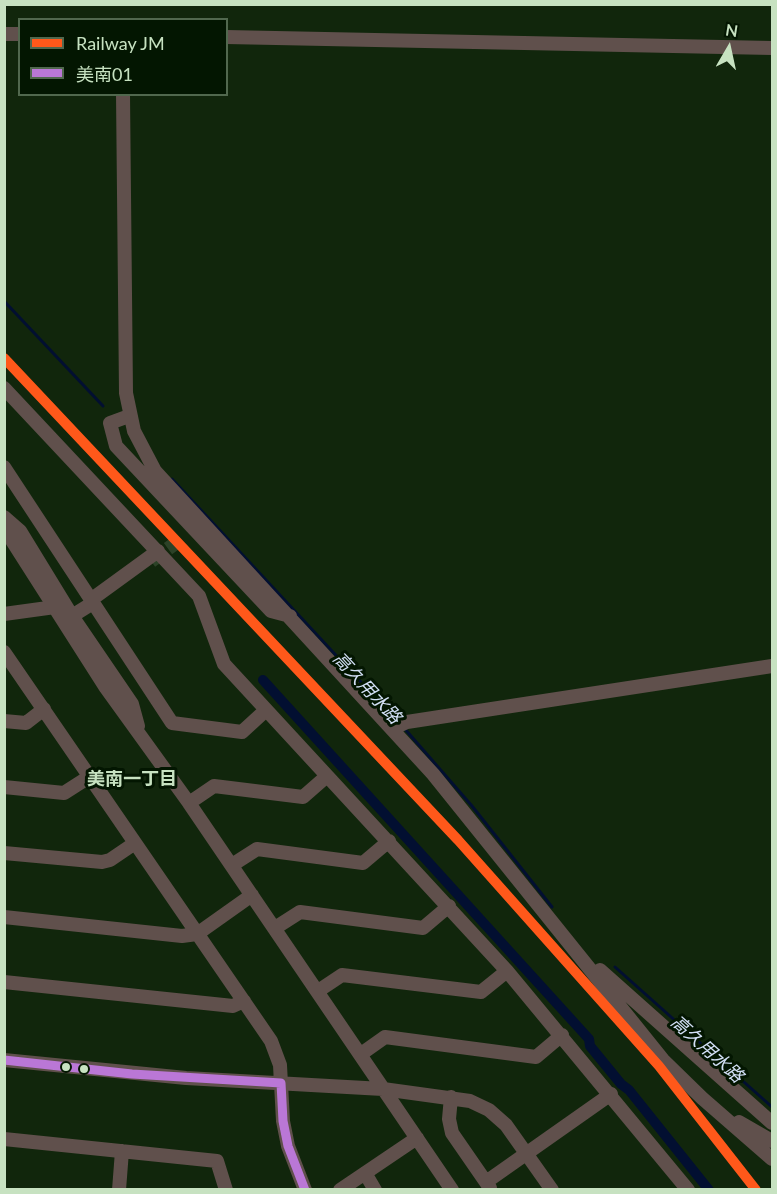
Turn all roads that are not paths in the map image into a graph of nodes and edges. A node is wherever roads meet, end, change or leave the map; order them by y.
1 (228, 37) edge
2 (772, 48) edge
3 (123, 96) edge
4 (4, 388) edge
5 (129, 416) junction
6 (4, 467) edge
7 (4, 517) edge
8 (4, 528) edge
9 (159, 551) junction
10 (90, 602) junction
11 (55, 607) junction
12 (6, 611) edge
13 (72, 616) junction
14 (290, 616) junction
15 (4, 652) edge
16 (772, 666) edge
17 (44, 709) junction
18 (266, 710) junction
19 (4, 721) edge
20 (399, 725) junction
21 (141, 738) junction
22 (327, 776) junction
23 (89, 777) junction
24 (4, 787) edge
25 (189, 803) junction
26 (389, 841) junction
27 (135, 843) junction
28 (4, 853) edge
29 (232, 865) junction
30 (252, 895) junction
31 (449, 906) junction
32 (4, 917) edge
33 (275, 928) junction
34 (197, 934) junction
35 (572, 944) junction
36 (507, 971) junction
37 (4, 982) edge
38 (318, 991) junction
39 (244, 1000) junction
40 (562, 1035) junction
41 (361, 1054) junction
42 (4, 1060) edge
43 (281, 1083) junction
44 (383, 1089) junction
45 (611, 1094) junction
46 (450, 1097) junction
47 (713, 1108) junction
48 (772, 1123) edge
49 (417, 1138) junction
50 (4, 1139) edge
51 (772, 1141) edge
52 (123, 1151) junction
53 (526, 1152) junction
54 (772, 1159) edge
55 (365, 1173) junction
56 (488, 1186) edge
57 (119, 1190) edge
58 (226, 1190) edge
59 (305, 1190) edge
60 (340, 1190) edge
61 (375, 1190) edge
62 (452, 1190) edge
63 (552, 1190) edge
64 (688, 1190) edge

1 - 2 street
3 - 5 street
4 - 9 street
5 - 14 street
5 - 14 street
6 - 10 street
7 - 13 street
8 - 11 street
9 - 10 street
9 - 18 street
10 - 13 street
10 - 18 street
11 - 12 street
11 - 21 street
13 - 21 street
14 - 20 street
15 - 17 street
16 - 20 street
17 - 19 street
17 - 23 street
18 - 22 street
20 - 35 street
21 - 25 street
22 - 25 street
22 - 26 street
23 - 24 street
23 - 27 street
25 - 29 street
26 - 29 street
26 - 31 street
27 - 28 street
27 - 34 street
29 - 30 street
30 - 33 street
30 - 34 street
31 - 33 street
31 - 36 street
32 - 34 street
33 - 38 street
34 - 39 street
35 - 47 street
35 - 48 street
36 - 38 street
36 - 40 street
37 - 39 street
38 - 41 street
39 - 43 street
40 - 41 street
40 - 45 street
41 - 44 street
42 - 43 street
43 - 44 street
43 - 59 street
44 - 46 street
44 - 49 street
45 - 53 street
45 - 64 street
46 - 53 street
46 - 56 street
47 - 51 street
47 - 54 street
49 - 55 street
49 - 62 street
50 - 52 street
52 - 57 street
52 - 58 street
53 - 56 street
53 - 63 street
55 - 60 street
55 - 61 street

